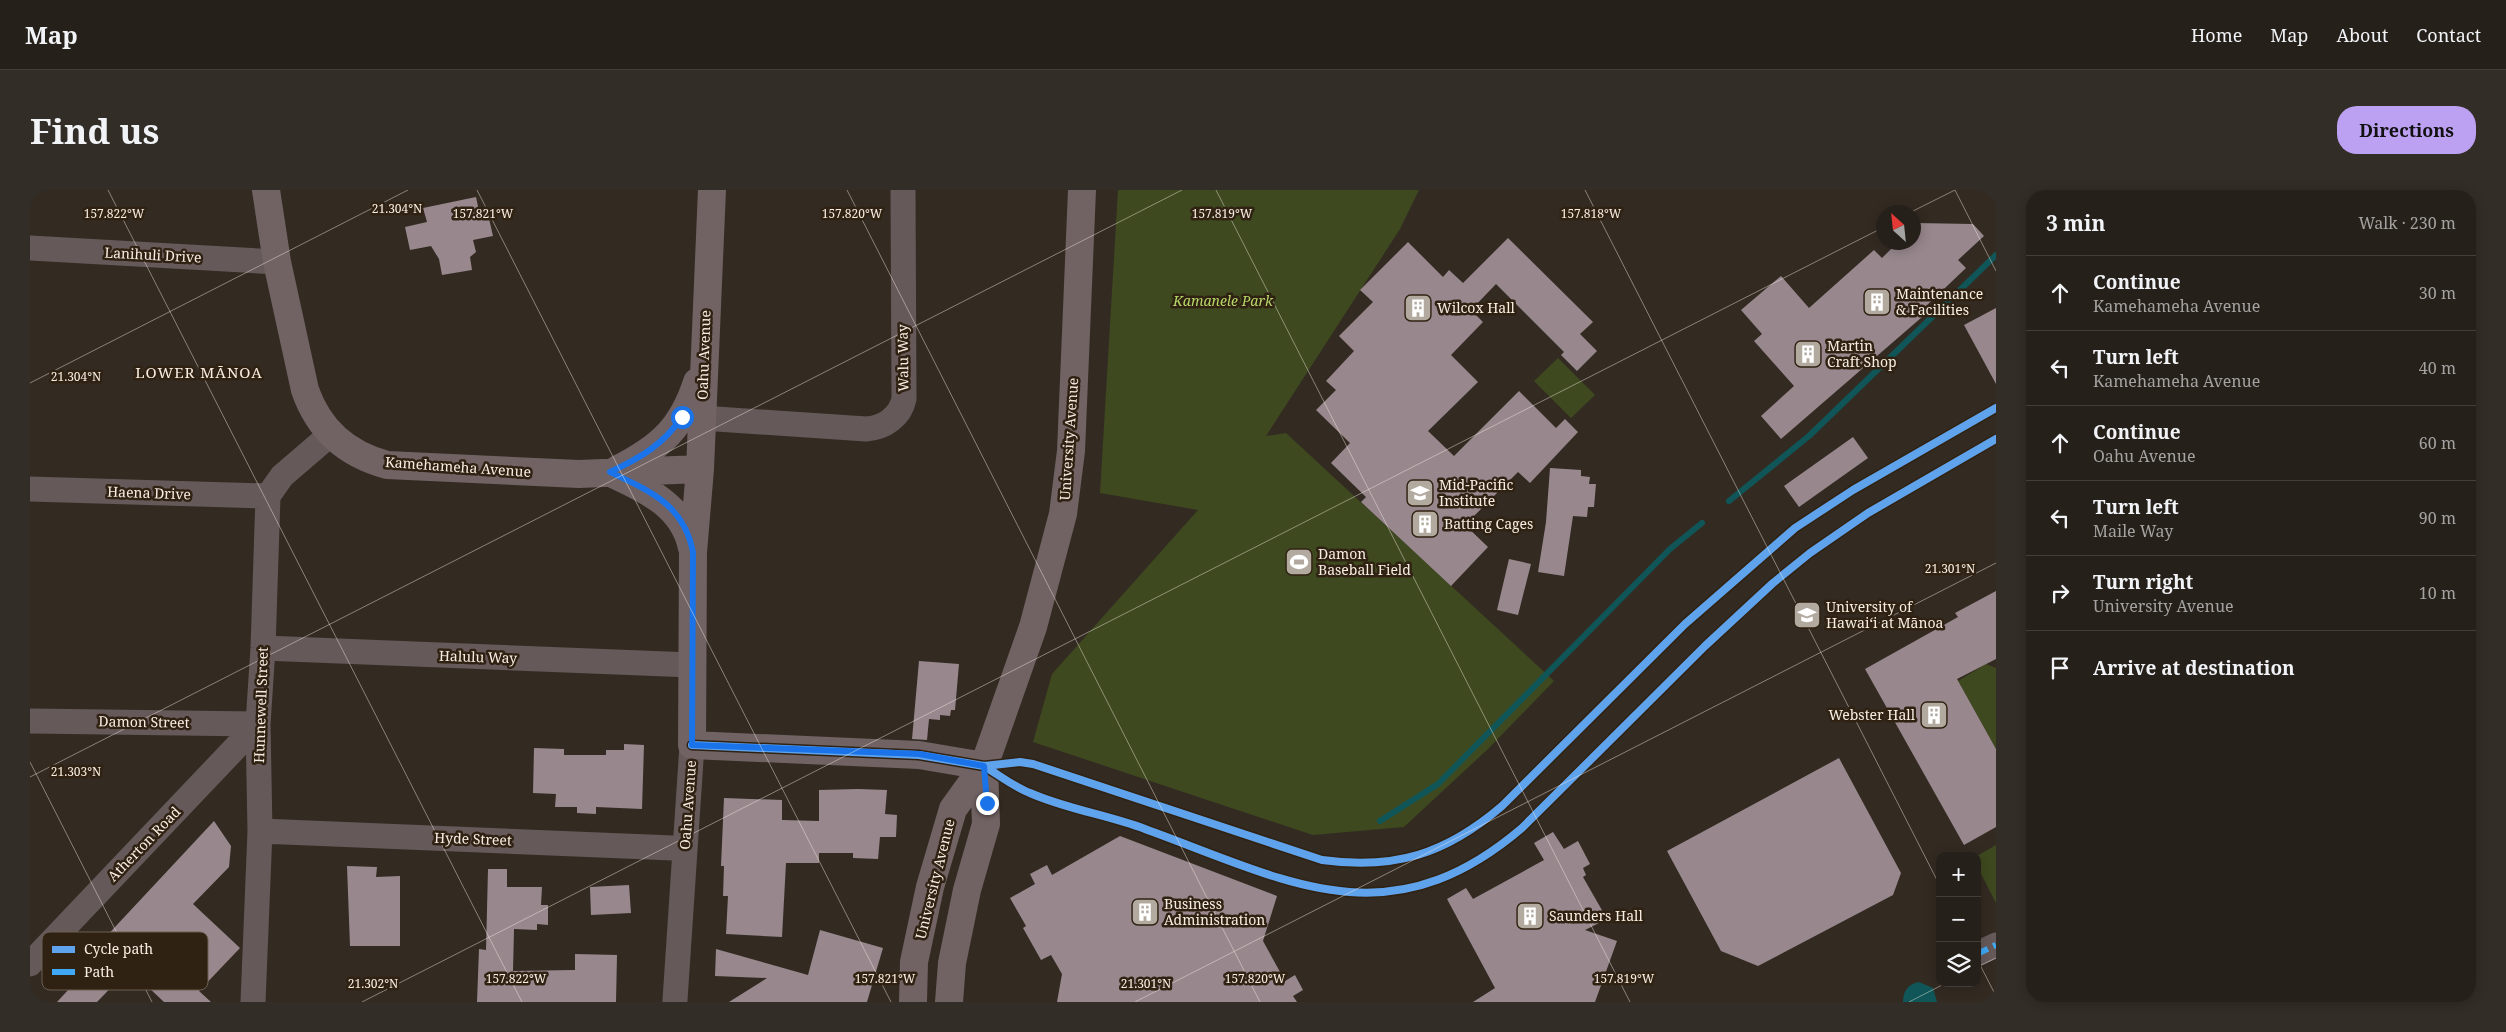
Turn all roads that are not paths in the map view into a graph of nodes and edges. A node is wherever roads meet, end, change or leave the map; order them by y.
1 (266, 190) edge
2 (712, 190) edge
3 (902, 190) edge
4 (1082, 190) edge
5 (30, 248) edge
6 (277, 262) junction
7 (704, 358) junction
8 (702, 418) junction
9 (331, 434) junction
10 (700, 468) junction
11 (610, 472) junction
12 (30, 489) edge
13 (268, 496) junction
14 (693, 552) junction
15 (264, 648) junction
16 (692, 664) junction
17 (30, 721) edge
18 (258, 724) junction
19 (692, 745) junction
20 (984, 766) junction
21 (260, 831) junction
22 (685, 847) junction
23 (60, 932) edge
24 (1996, 945) edge
25 (42, 951) edge
26 (1981, 952) edge
27 (30, 964) edge
28 (675, 1000) dead end
29 (253, 1002) edge
30 (913, 1002) edge
31 (949, 1002) edge

1 - 6 street, Kamehameha Avenue
2 - 7 street, Oahu Avenue
3 - 8 street, Walu Way
4 - 20 street, University Avenue
5 - 6 street, Lanihuli Drive
6 - 9 street, Kamehameha Avenue
7 - 8 street, Oahu Avenue
7 - 11 street, Kamehameha Avenue
8 - 10 street, Oahu Avenue
9 - 11 street, Kamehameha Avenue
9 - 13 street
10 - 11 street
10 - 14 street, Oahu Avenue
11 - 14 street, Kamehameha Avenue
12 - 13 street, Haena Drive
13 - 15 street, Hunnewell Street
14 - 16 street, Oahu Avenue
15 - 16 street, Halulu Way
15 - 18 street, Hunnewell Street
16 - 19 street, Oahu Avenue
17 - 18 street, Damon Street
18 - 21 street, Hunnewell Street
18 - 23 street, Atherton Road
19 - 20 street
19 - 22 street, Oahu Avenue
20 - 30 street, University Avenue
20 - 31 street, University Avenue
21 - 22 street, Hyde Street
21 - 29 street, Hunnewell Street
22 - 28 street, Oahu Avenue
24 - 26 street
25 - 27 street, Atherton Road

